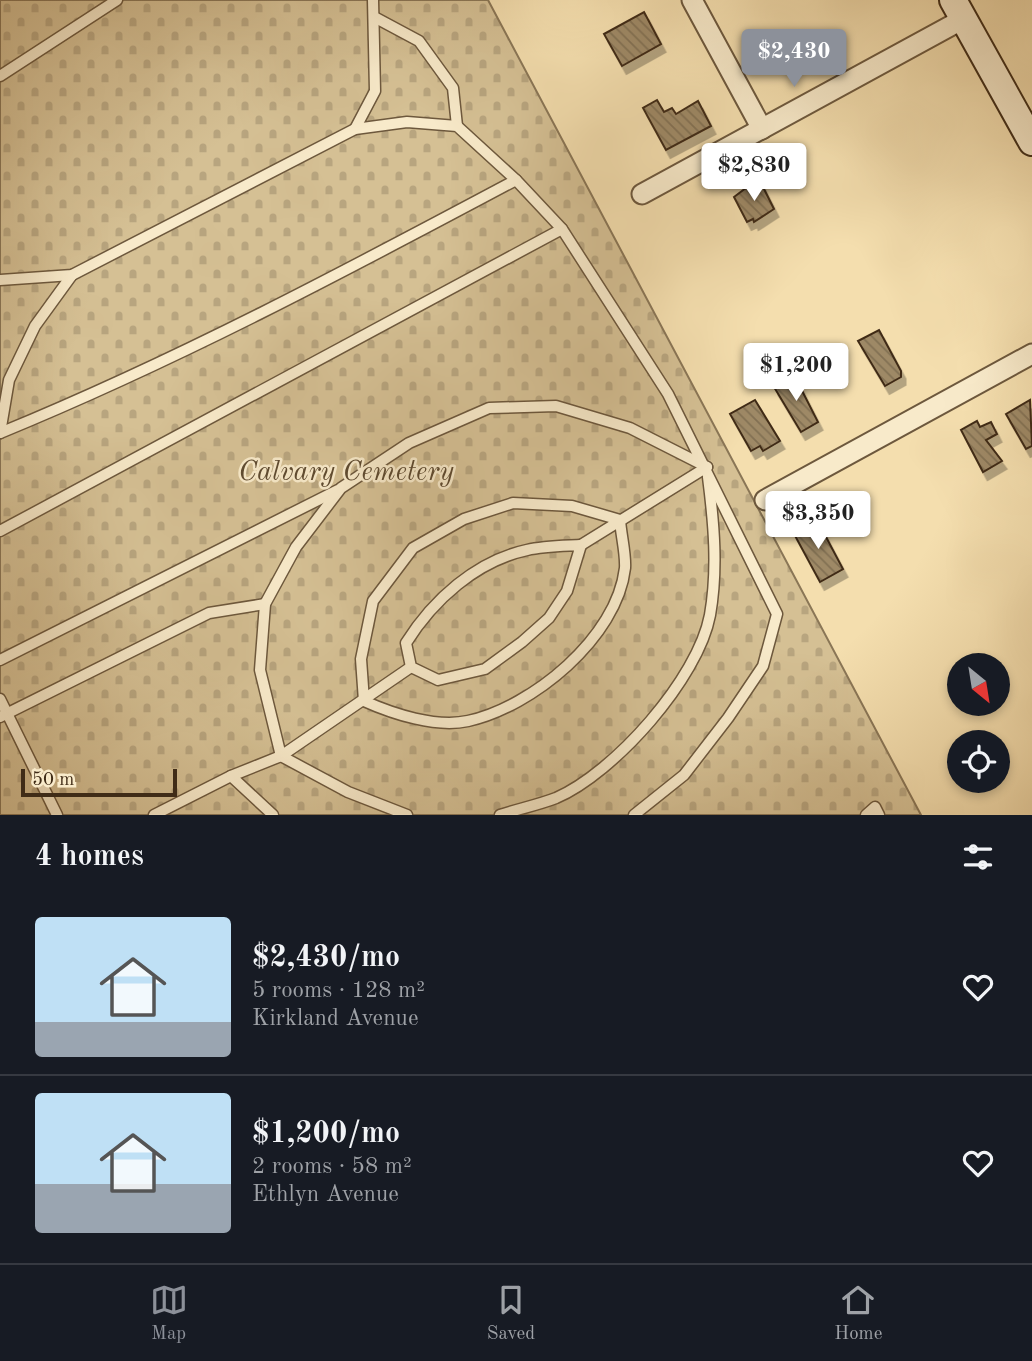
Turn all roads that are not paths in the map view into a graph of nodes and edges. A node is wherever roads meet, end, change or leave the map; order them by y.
1 (117, 0) edge
2 (373, 0) edge
3 (691, 0) edge
4 (959, 9) edge
5 (376, 19) junction
6 (0, 76) edge
7 (457, 126) junction
8 (355, 129) junction
9 (762, 129) junction
10 (1032, 142) edge
11 (516, 180) junction
12 (642, 194) dead end
13 (562, 229) junction
14 (72, 275) junction
15 (0, 280) edge
16 (1032, 354) edge
17 (0, 433) edge
18 (707, 467) junction
19 (341, 488) junction
20 (765, 500) dead end
21 (620, 520) junction
22 (0, 531) edge
23 (581, 545) junction
24 (265, 604) junction
25 (0, 660) edge
26 (411, 667) junction
27 (0, 699) edge
28 (364, 701) junction
29 (4, 715) edge
30 (281, 756) junction
31 (231, 776) junction
32 (57, 815) edge
33 (154, 815) edge
34 (272, 815) edge
35 (407, 815) edge
36 (500, 815) edge
37 (634, 815) edge
38 (866, 815) edge
39 (879, 815) edge

1 - 6 lane
2 - 5 lane
3 - 9 street
4 - 9 street
4 - 10 street
5 - 7 lane
5 - 8 lane
7 - 8 lane
7 - 11 lane
8 - 14 lane
9 - 12 street
11 - 13 lane
11 - 17 lane
13 - 18 lane
13 - 22 lane
14 - 15 lane
14 - 17 lane
16 - 20 street
18 - 19 lane
18 - 21 lane
18 - 36 lane
18 - 37 lane
19 - 24 lane
19 - 25 lane
21 - 23 lane
21 - 28 lane
21 - 28 lane
23 - 26 lane
23 - 26 lane
24 - 29 lane
24 - 30 lane
26 - 28 lane
27 - 29 lane
28 - 30 lane
29 - 32 lane
30 - 31 lane
30 - 35 lane
31 - 33 lane
31 - 34 lane
38 - 39 lane

